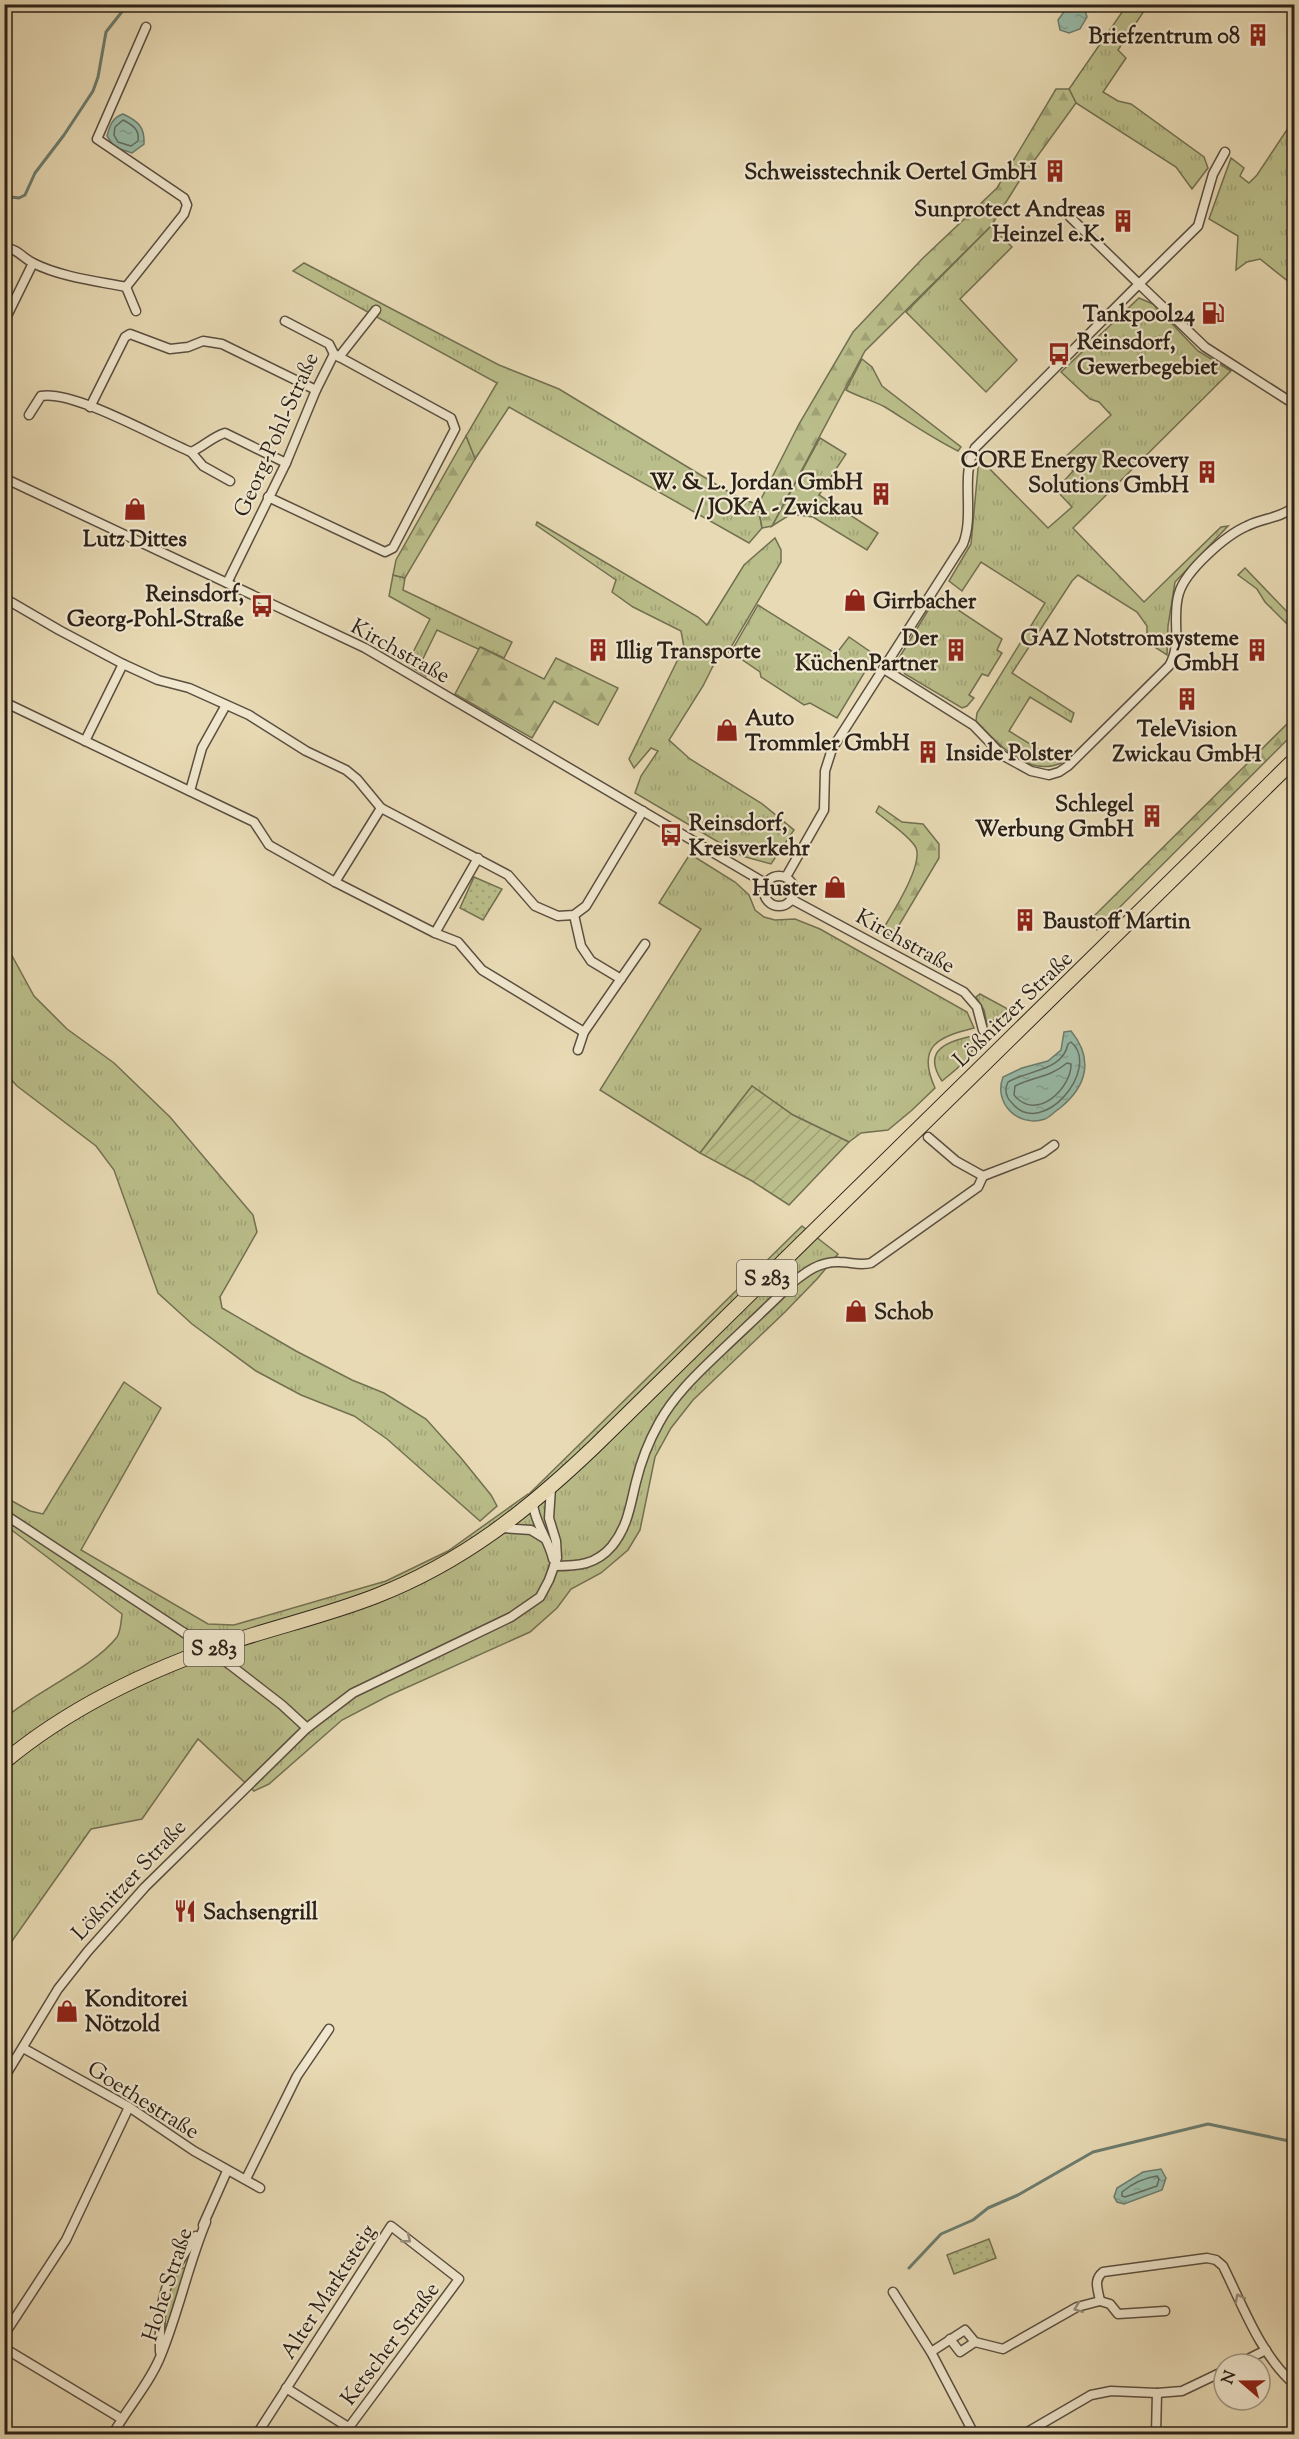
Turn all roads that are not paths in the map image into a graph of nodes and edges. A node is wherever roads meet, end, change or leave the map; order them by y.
1 (146, 27) dead end
2 (1225, 152) dead end
3 (1070, 217) dead end
4 (4, 247) edge
5 (33, 262) junction
6 (1139, 284) junction
7 (126, 287) junction
8 (136, 310) dead end
9 (376, 310) dead end
10 (285, 321) dead end
11 (4, 322) edge
12 (337, 356) junction
13 (316, 390) junction
14 (1294, 404) edge
15 (90, 407) junction
16 (29, 415) dead end
17 (191, 452) junction
18 (286, 463) junction
19 (4, 478) edge
20 (230, 481) dead end
21 (268, 497) junction
22 (1294, 507) edge
23 (227, 583) junction
24 (4, 598) edge
25 (123, 664) junction
26 (884, 669) junction
27 (4, 702) edge
28 (226, 705) junction
29 (85, 741) junction
30 (1294, 760) edge
31 (190, 791) junction
32 (381, 808) junction
33 (643, 811) junction
34 (478, 858) junction
35 (786, 877) junction
36 (335, 882) junction
37 (765, 883) junction
38 (791, 899) junction
39 (573, 915) junction
40 (435, 933) junction
41 (645, 944) dead end
42 (621, 979) junction
43 (983, 1030) dead end
44 (584, 1032) junction
45 (578, 1050) dead end
46 (928, 1137) dead end
47 (1054, 1144) dead end
48 (983, 1176) junction
49 (551, 1488) junction
50 (533, 1504) junction
51 (4, 1514) edge
52 (549, 1518) junction
53 (502, 1528) junction
54 (548, 1542) junction
55 (554, 1566) junction
56 (307, 1728) junction
57 (4, 1762) edge
58 (329, 2029) dead end
59 (23, 2048) junction
60 (4, 2078) edge
61 (129, 2107) junction
62 (227, 2171) junction
63 (246, 2179) junction
64 (260, 2188) dead end
65 (206, 2222) junction
66 (459, 2279) joint
67 (893, 2292) dead end
68 (1100, 2301) junction
69 (1165, 2311) dead end
70 (4, 2335) edge
71 (950, 2339) junction
72 (975, 2342) junction
73 (4, 2348) edge
74 (1266, 2350) junction
75 (931, 2352) junction
76 (1262, 2352) edge
77 (160, 2357) junction
78 (1212, 2377) edge
79 (1294, 2384) edge
80 (286, 2388) junction
81 (1157, 2393) junction
82 (317, 2408) joint
83 (122, 2419) junction
84 (346, 2431) edge
85 (113, 2434) edge
86 (257, 2434) edge
87 (974, 2434) edge
88 (1024, 2434) edge
89 (1156, 2434) edge

1 - 7 street
2 - 6 street
3 - 6 street
4 - 5 street
5 - 7 street
5 - 11 street
6 - 14 street
6 - 26 street
7 - 8 street
9 - 12 street
10 - 12 street, Georg-Pohl-Straße
12 - 13 street, Georg-Pohl-Straße
12 - 21 street
13 - 15 street
13 - 18 street, Georg-Pohl-Straße
15 - 16 street
15 - 17 street
17 - 18 street
17 - 20 street
18 - 21 street, Georg-Pohl-Straße
19 - 23 street, Kirchstraße
21 - 23 street, Georg-Pohl-Straße
22 - 26 street
23 - 33 street, Kirchstraße
24 - 25 street
25 - 28 street
25 - 29 street
26 - 35 street
27 - 29 street
28 - 31 street
28 - 32 street
29 - 31 street
30 - 49 main road, Lößnitzer Straße / S 283
31 - 36 street
32 - 34 street
32 - 36 street
33 - 37 street, Kirchstraße
33 - 39 street
34 - 39 street
34 - 40 street
35 - 37 street
35 - 38 street
36 - 40 street
37 - 38 street, Kirchstraße
38 - 43 street, Kirchstraße
39 - 42 street
40 - 44 street
41 - 42 street
42 - 44 street
44 - 45 street
46 - 48 street
47 - 48 street
48 - 55 street
49 - 50 main road, S 283
49 - 52 street
50 - 52 street
50 - 53 main road, S 283
50 - 54 street
51 - 56 street, bridge
52 - 55 street
53 - 54 street
53 - 57 main road, S 283
54 - 55 street
55 - 56 street, Lößnitzer Straße
56 - 59 street, Lößnitzer Straße
58 - 63 street
59 - 60 street, Lößnitzer Straße
59 - 61 street, Goethestraße
61 - 62 street, Goethestraße
61 - 70 street
62 - 63 street, Goethestraße
62 - 65 street, Hohe Straße
63 - 64 street, Goethestraße
65 - 77 street, Hohe Straße
65 - 77 street, Hohe Straße
80 -> 66 street, Alter Marktsteig
66 - 84 street, Ketscher Straße
67 - 75 street
68 - 69 street
68 -> 72 street
74 -> 68 street
71 - 72 street
71 - 72 street
71 - 75 street
73 - 83 street
74 - 76 street
74 - 79 street
75 - 87 street
77 - 83 street, Hohe Straße
78 - 81 street
80 - 82 street, Alter Marktsteig
80 - 86 street, Alter Marktsteig
81 - 88 street
81 - 89 street
82 - 84 street, Ketscher Straße
83 - 85 street, Hohe Straße

